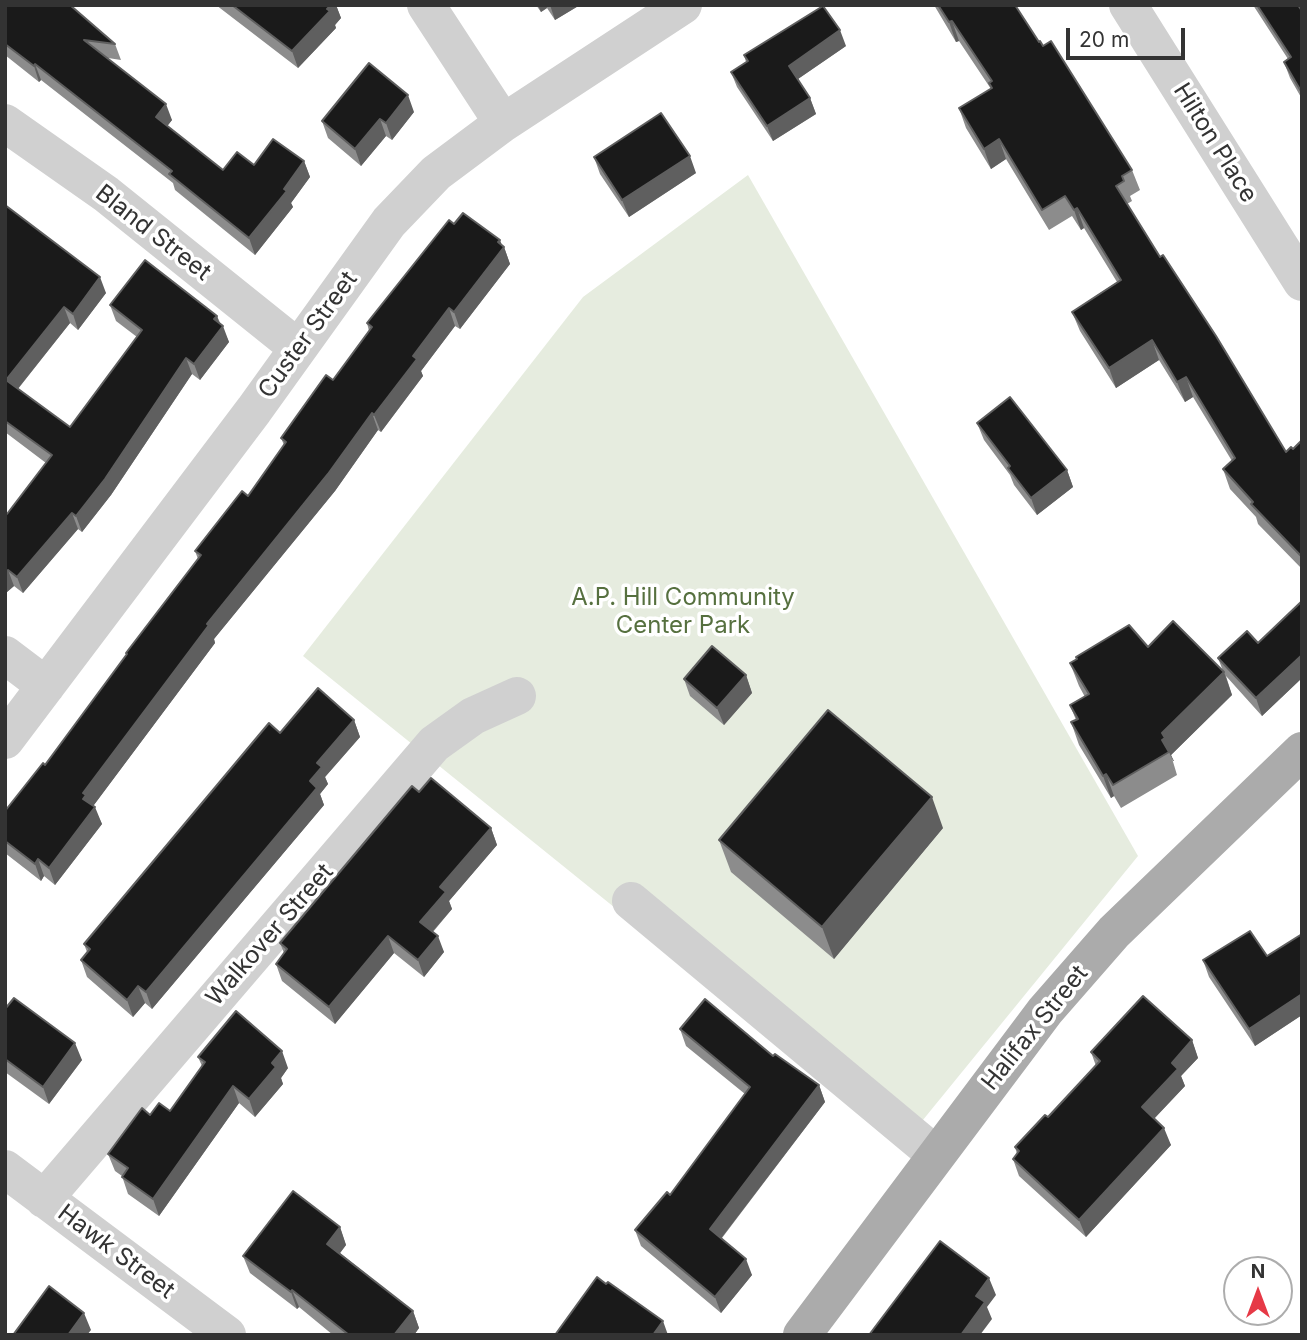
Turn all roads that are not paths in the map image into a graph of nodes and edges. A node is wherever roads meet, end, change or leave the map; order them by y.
1 (426, 5) edge
2 (684, 5) edge
3 (1128, 5) edge
4 (5, 123) edge
5 (503, 123) junction
6 (1302, 282) edge
7 (298, 348) junction
8 (5, 655) edge
9 (46, 686) junction
10 (517, 696) dead end
11 (5, 740) edge
12 (1302, 751) edge
13 (631, 901) dead end
14 (936, 1155) junction
15 (5, 1169) edge
16 (44, 1199) junction
17 (227, 1335) edge
18 (802, 1335) edge

1 - 5 street
2 - 5 street, Custer Street
3 - 6 street, Hilton Place
4 - 7 street, Bland Street
5 - 7 street, Custer Street
7 - 9 street, Custer Street
8 - 9 street
9 - 11 street, Custer Street
10 - 16 street, Walkover Street
12 - 14 main road, Halifax Street
13 - 14 street
14 - 18 main road, Halifax Street
15 - 16 street, Hawk Street
16 - 17 street, Hawk Street

